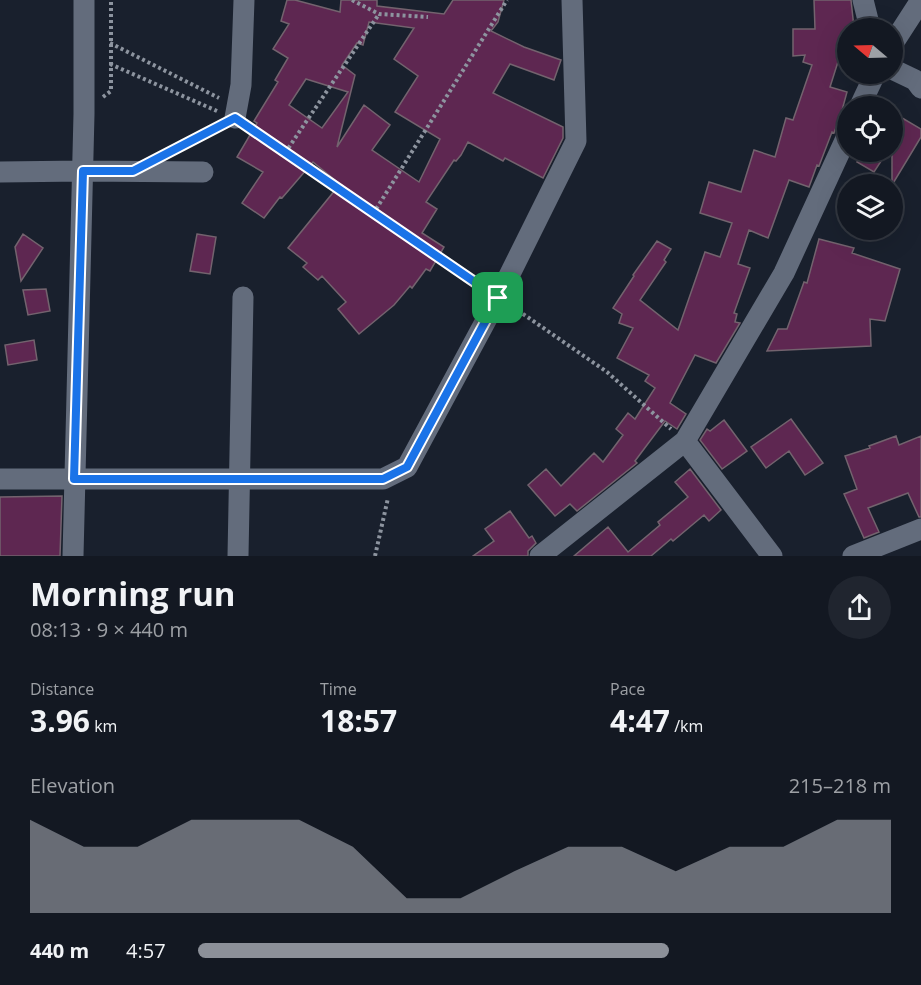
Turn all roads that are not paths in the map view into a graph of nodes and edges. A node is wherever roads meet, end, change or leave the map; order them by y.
1 (84, 0) edge
2 (244, 0) edge
3 (572, 0) edge
4 (863, 0) edge
5 (921, 0) edge
6 (868, 18) edge
7 (903, 28) edge
8 (903, 74) edge
9 (921, 88) edge
10 (235, 118) road end
11 (837, 158) edge
12 (83, 171) junction
13 (0, 172) edge
14 (203, 172) dead end
15 (243, 297) dead end
16 (685, 441) junction
17 (240, 478) junction
18 (0, 479) edge
19 (74, 479) junction
20 (921, 529) edge
21 (73, 556) edge
22 (238, 556) edge
23 (540, 556) edge
24 (771, 556) edge
25 (853, 556) edge

1 - 12 street
2 - 10 street
3 - 17 street
4 - 6 street
5 - 7 street
8 - 9 street
11 - 16 street
12 - 13 street
12 - 14 street
12 - 19 street
15 - 17 street
16 - 23 street
16 - 24 street
17 - 19 street
17 - 22 street
18 - 19 street
19 - 21 street
20 - 25 street

